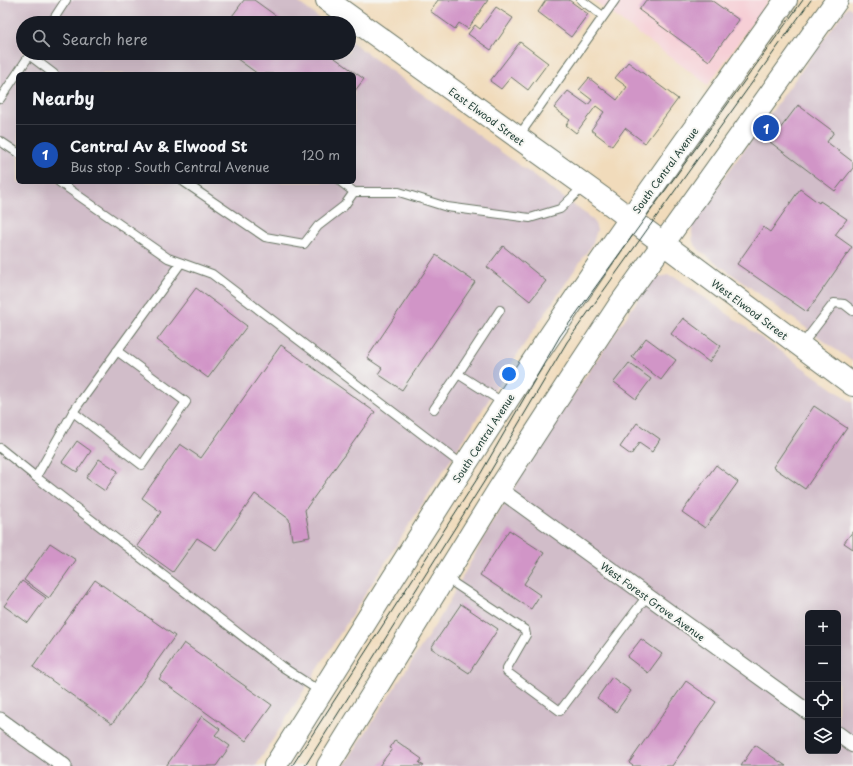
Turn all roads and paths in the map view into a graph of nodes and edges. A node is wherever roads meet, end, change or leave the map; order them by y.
1 (66, 0) edge
2 (326, 0) edge
3 (581, 0) edge
4 (615, 0) edge
5 (786, 0) edge
6 (837, 0) edge
7 (56, 16) edge
8 (348, 16) edge
9 (603, 16) junction
10 (356, 22) edge
11 (26, 60) edge
12 (37, 60) edge
13 (18, 72) edge
14 (52, 72) edge
15 (16, 75) edge
16 (0, 99) edge
17 (517, 138) junction
18 (0, 141) edge
19 (16, 152) edge
20 (62, 184) edge
21 (187, 184) edge
22 (344, 184) edge
23 (585, 186) junction
24 (354, 192) junction
25 (630, 219) junction
26 (655, 238) junction
27 (181, 263) junction
28 (500, 310) dead end
29 (853, 311) edge
30 (801, 347) junction
31 (118, 351) junction
32 (458, 374) junction
33 (853, 385) edge
34 (504, 404) junction
35 (434, 409) dead end
36 (73, 412) junction
37 (0, 448) edge
38 (464, 467) junction
39 (36, 478) junction
40 (499, 489) junction
41 (445, 577) junction
42 (646, 596) junction
43 (321, 692) junction
44 (805, 710) edge
45 (0, 720) edge
46 (841, 736) edge
47 (853, 745) edge
48 (64, 766) edge
49 (275, 766) edge
50 (328, 766) edge

1 - 7 lane
2 - 8 main road, East Elwood Street
3 - 9 lane
4 - 9 lane
5 - 25 main road, South Central Avenue
6 - 26 main road
9 - 17 lane
10 - 17 main road, East Elwood Street
11 - 13 lane
12 - 14 lane
15 - 16 lane
17 - 23 main road, East Elwood Street
18 - 19 lane
20 - 27 lane
21 - 24 lane
22 - 24 lane
23 - 24 lane
23 - 25 main road, East Elwood Street
25 - 26 main road, East Elwood Street
25 - 34 main road, South Central Avenue
26 - 30 main road, West Elwood Street
26 - 40 main road
27 - 31 lane
27 - 38 lane
28 - 32 lane
29 - 30 lane
30 - 33 main road, West Elwood Street
31 - 36 lane
31 - 36 lane
32 - 34 lane
32 - 35 lane
34 - 38 main road, South Central Avenue
36 - 39 lane
37 - 39 lane
38 - 43 main road, South Central Avenue
39 - 43 lane
40 - 41 main road
40 - 42 street, West Forest Grove Avenue
41 - 42 lane
41 - 50 main road
42 - 44 street, West Forest Grove Avenue
43 - 49 main road, South Central Avenue
45 - 48 street
46 - 47 street

